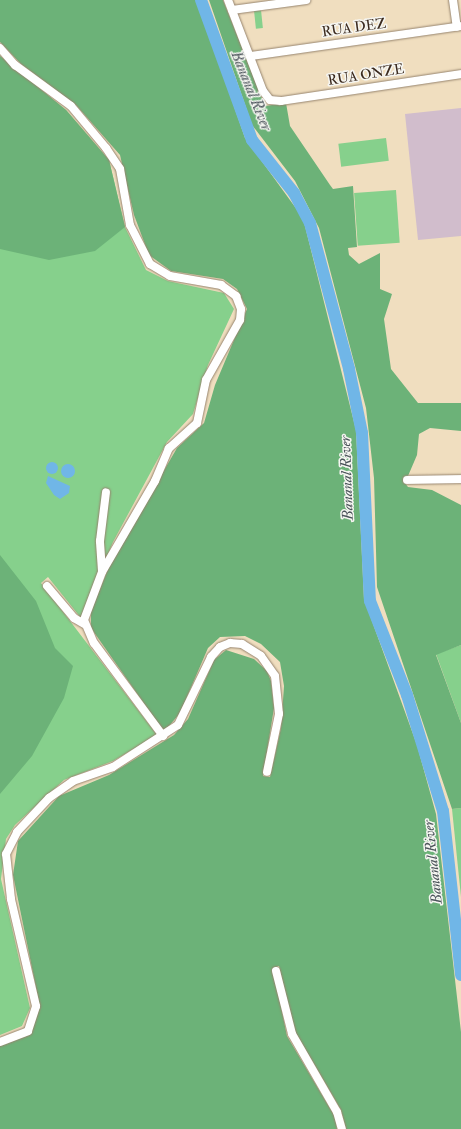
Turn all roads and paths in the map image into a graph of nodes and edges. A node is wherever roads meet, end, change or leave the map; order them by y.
1 (228, 0) edge
2 (306, 0) edge
3 (453, 0) edge
4 (232, 10) junction
5 (459, 26) edge
6 (0, 48) edge
7 (251, 56) junction
8 (461, 74) edge
9 (461, 479) edge
10 (407, 480) dead end
11 (106, 492) dead end
12 (102, 572) junction
13 (47, 586) dead end
14 (84, 624) junction
15 (163, 736) junction
16 (267, 772) dead end
17 (276, 971) dead end
18 (0, 1042) edge
19 (342, 1129) edge

1 - 4 street
2 - 4 street
3 - 5 street
4 - 7 street
5 - 7 street, RUA DEZ
6 - 12 street
7 - 8 street, RUA ONZE
9 - 10 street
11 - 12 street
12 - 14 street
13 - 14 street
14 - 15 street
15 - 16 street
15 - 18 street
17 - 19 street

